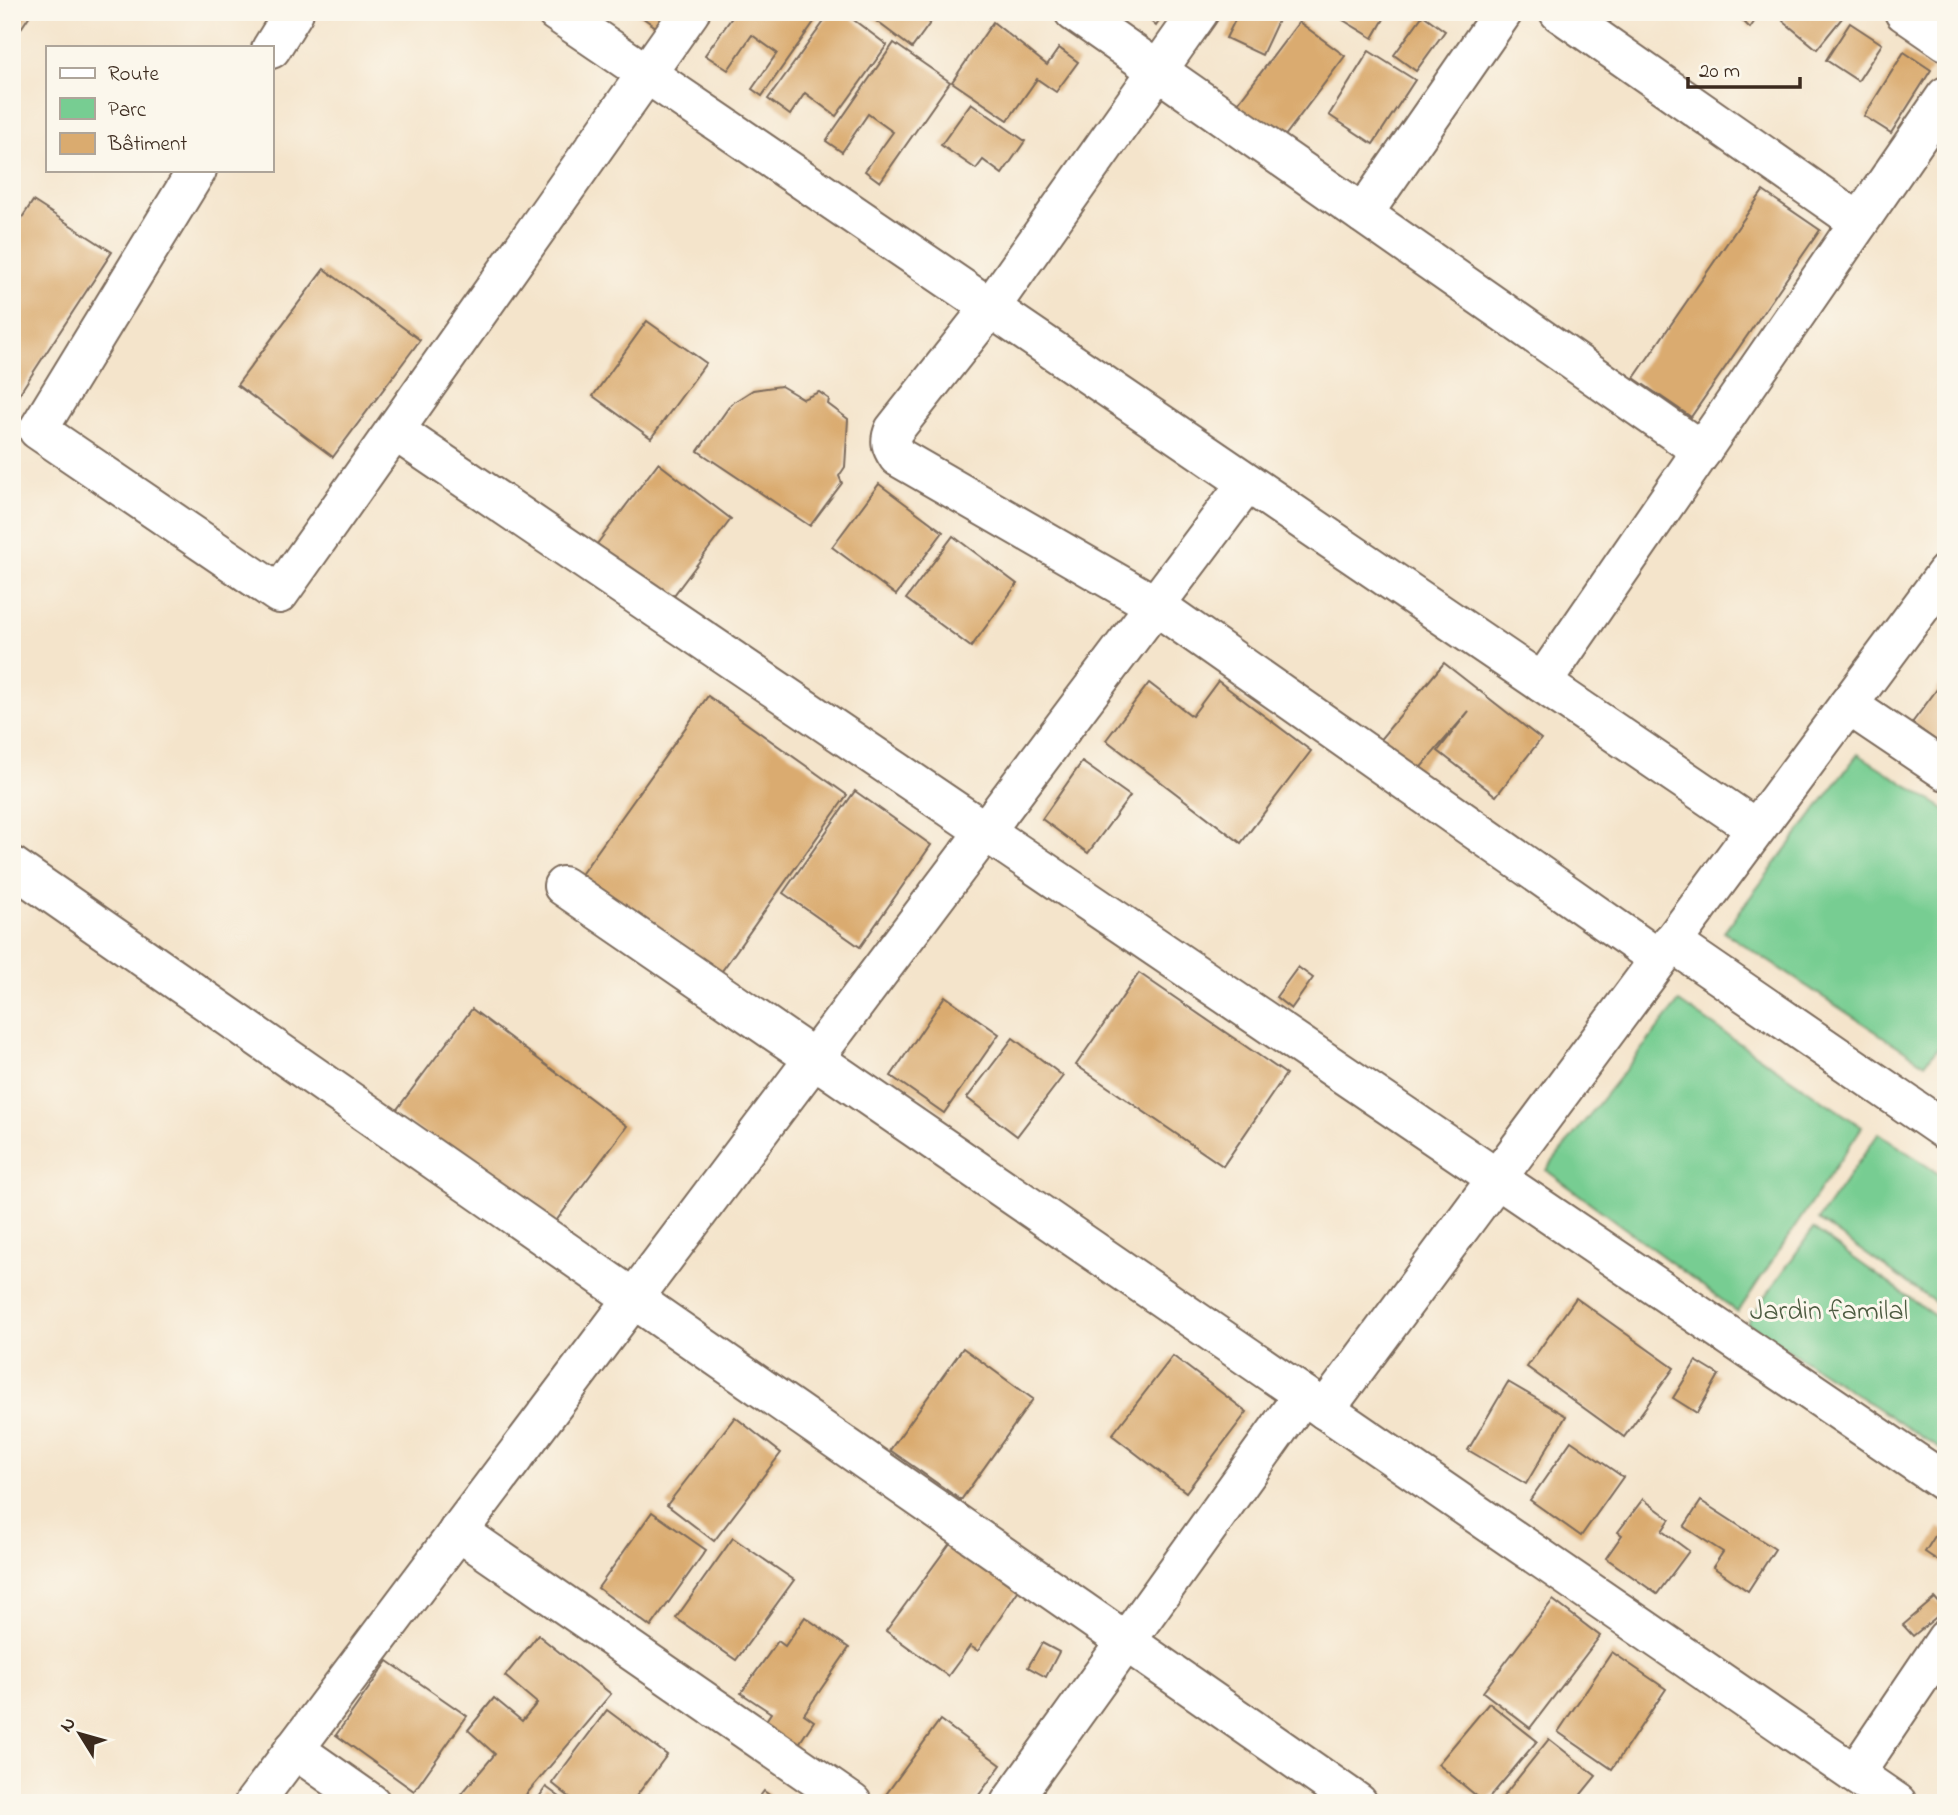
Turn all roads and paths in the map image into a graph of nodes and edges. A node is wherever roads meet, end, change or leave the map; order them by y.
1 (294, 12) edge
2 (556, 12) edge
3 (690, 12) edge
4 (1074, 12) edge
5 (1199, 12) edge
6 (1503, 12) edge
7 (1559, 12) edge
8 (1904, 12) edge
9 (1946, 41) edge
10 (273, 46) edge
11 (1158, 71) junction
12 (646, 74) junction
13 (1946, 96) edge
14 (196, 172) edge
15 (1363, 214) junction
16 (1859, 222) junction
17 (990, 308) junction
18 (395, 431) junction
19 (1702, 451) junction
20 (1247, 483) junction
21 (1946, 573) edge
22 (1155, 605) junction
23 (1542, 683) junction
24 (1848, 705) junction
25 (1946, 771) edge
26 (1755, 828) junction
27 (985, 831) junction
28 (12, 866) edge
29 (563, 886) dead end
30 (1665, 950) junction
31 (814, 1058) junction
32 (1946, 1131) edge
33 (1496, 1178) junction
34 (633, 1299) junction
35 (1314, 1402) junction
36 (1946, 1483) edge
37 (458, 1531) junction
38 (1946, 1639) edge
39 (1126, 1642) junction
40 (294, 1749) junction
41 (1855, 1774) junction
42 (254, 1803) edge
43 (371, 1803) edge
44 (852, 1803) edge
45 (1010, 1803) edge
46 (1358, 1803) edge
47 (1897, 1803) edge

1 - 10 street
2 - 12 street
3 - 12 street
4 - 11 street
5 - 11 street
6 - 15 street
7 - 16 street
8 - 9 street
11 - 15 street
11 - 17 street
12 - 17 street
12 - 18 street
13 - 16 street
14 - 18 street
15 - 19 street
16 - 19 street
17 - 20 street
17 - 22 street
18 - 27 street
19 - 23 street
20 - 22 street
20 - 23 street
21 - 24 street
22 - 27 street
22 - 30 street
23 - 26 street
24 - 25 street
24 - 26 street
26 - 30 street
27 - 31 street
27 - 33 street
28 - 34 street
29 - 31 street
30 - 32 street
30 - 33 street
31 - 34 street
31 - 35 street
33 - 35 street
33 - 36 street
34 - 37 street
34 - 39 street
35 - 39 street
35 - 41 street
37 - 40 street
37 - 44 street
38 - 41 street
39 - 45 street
39 - 46 street
40 - 42 street
40 - 43 street
41 - 47 street

